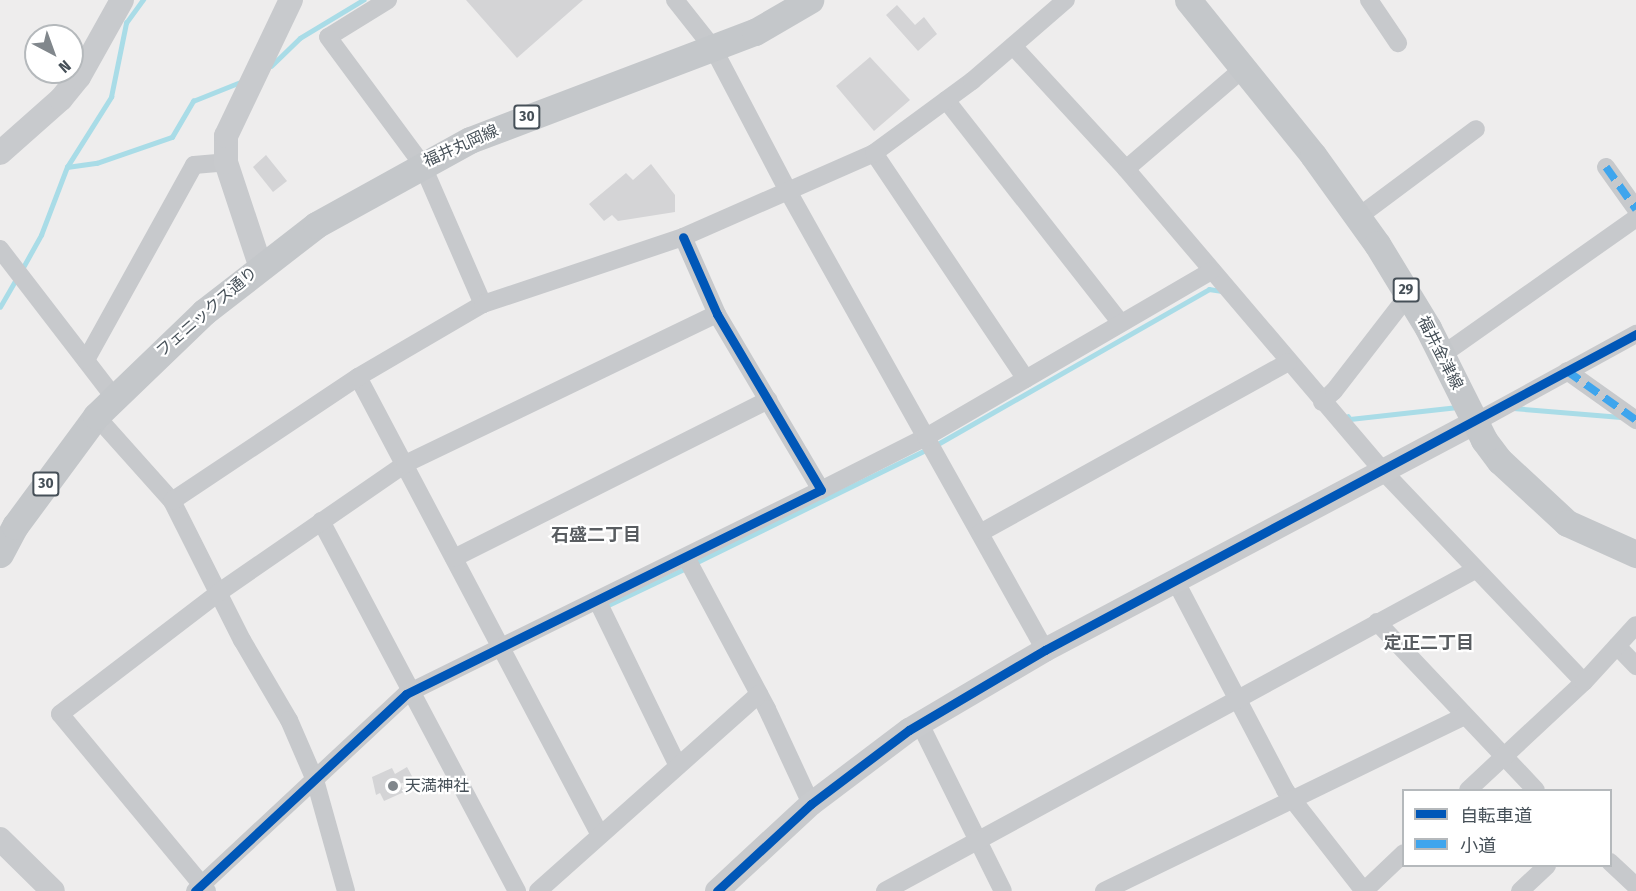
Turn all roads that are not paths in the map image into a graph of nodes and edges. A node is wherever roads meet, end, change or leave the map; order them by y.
1 (122, 0) edge
2 (291, 0) edge
3 (388, 0) edge
4 (675, 0) edge
5 (810, 0) edge
6 (1066, 0) edge
7 (1188, 0) edge
8 (1378, 3) edge
9 (1398, 43) dead end
10 (1013, 46) junction
11 (713, 48) junction
12 (1244, 68) junction
13 (946, 100) junction
14 (1476, 129) dead end
15 (0, 153) edge
16 (874, 153) junction
17 (226, 162) junction
18 (422, 164) junction
19 (1606, 167) dead end
20 (1126, 169) junction
21 (789, 193) junction
22 (1636, 209) edge
23 (1358, 217) junction
24 (1636, 218) edge
25 (683, 237) junction
26 (0, 249) edge
27 (261, 268) junction
28 (1211, 271) junction
29 (1409, 294) junction
30 (483, 304) junction
31 (717, 314) junction
32 (1121, 323) junction
33 (1636, 334) edge
34 (1442, 355) junction
35 (86, 360) junction
36 (1288, 362) junction
37 (1567, 371) junction
38 (358, 376) junction
39 (1026, 379) junction
40 (768, 400) junction
41 (1322, 402) junction
42 (105, 407) junction
43 (1636, 420) edge
44 (1474, 423) junction
45 (926, 437) junction
46 (405, 464) junction
47 (1382, 469) junction
48 (821, 490) junction
49 (172, 501) junction
50 (321, 521) junction
51 (980, 533) junction
52 (0, 554) edge
53 (1636, 554) edge
54 (454, 558) junction
55 (687, 559) junction
56 (1475, 570) junction
57 (1176, 582) junction
58 (218, 593) junction
59 (598, 602) junction
60 (1377, 622) junction
61 (1636, 625) edge
62 (1617, 646) junction
63 (501, 649) junction
64 (1045, 650) junction
65 (1636, 666) edge
66 (1584, 682) junction
67 (414, 690) junction
68 (759, 694) junction
69 (1235, 699) junction
70 (1464, 716) junction
71 (920, 724) junction
72 (1502, 758) junction
73 (678, 766) junction
74 (315, 780) junction
75 (1469, 789) edge
76 (1535, 789) edge
77 (1294, 801) junction
78 (811, 804) junction
79 (600, 835) junction
80 (979, 838) junction
81 (0, 839) edge
82 (1402, 855) edge
83 (1612, 863) edge
84 (1546, 867) edge
85 (1636, 886) edge
86 (728, 888) edge
87 (202, 889) edge
88 (53, 891) edge
89 (346, 891) edge
90 (518, 891) edge
91 (537, 891) edge
92 (885, 891) edge
93 (1003, 891) edge
94 (1104, 891) edge
95 (1364, 891) edge
96 (1520, 891) edge

1 - 15 street
2 - 17 street, フェニックス通り
3 - 18 street
4 - 11 street
5 - 11 main road, 福井丸岡線 / 30
6 - 10 street
7 - 12 main road, 福井金津線 / 29
8 - 9 street
10 - 13 street
10 - 20 street
11 - 18 main road, 福井丸岡線 / 30
11 - 21 street
12 - 20 street
12 - 23 main road, 福井金津線 / 29
13 - 16 street
13 - 32 street
14 - 23 street
16 - 21 street
16 - 39 street
17 - 27 street, フェニックス通り
17 - 35 street
18 - 27 main road, 福井丸岡線 / 30
18 - 30 street
19 - 22 street
20 - 28 street
21 - 25 street
21 - 45 street
23 - 29 main road, 福井金津線 / 29
24 - 34 street
25 - 30 street
25 - 31 street
26 - 35 street
27 - 42 main road, フェニックス通り / 30
28 - 32 street
28 - 36 street
29 - 34 main road, 福井金津線 / 29
29 - 41 street
30 - 38 street
31 - 40 street
31 - 46 street
32 - 39 street
33 - 37 street
34 - 44 main road, 福井金津線 / 29
35 - 42 street
36 - 41 street
36 - 51 street
37 - 43 street
37 - 44 street
38 - 46 street
38 - 49 street
39 - 45 street
40 - 48 street
40 - 54 street
41 - 47 street
42 - 49 street
42 - 52 main road, フェニックス通り / 30
44 - 47 street
44 - 53 main road, 福井金津線 / 29
45 - 48 street
45 - 51 street
46 - 50 street
46 - 54 street
47 - 56 street
47 - 57 street
48 - 55 street
49 - 58 street
50 - 58 street
50 - 67 street
51 - 64 street
54 - 63 street
55 - 59 street
55 - 68 street
56 - 60 street
56 - 66 street
57 - 64 street
57 - 69 street
58 - 74 street
58 - 87 street
59 - 63 street
59 - 73 street
60 - 69 street
60 - 70 street
61 - 62 street
62 - 65 street
62 - 66 street
63 - 67 street
63 - 79 street
64 - 71 street
66 - 72 street
67 - 74 street
67 - 90 street
68 - 73 street
68 - 78 street
69 - 77 street
69 - 80 street
70 - 72 street
70 - 77 street
71 - 78 street
71 - 80 street
72 - 75 street
72 - 76 street
73 - 79 street
74 - 87 street
74 - 89 street
77 - 94 street
77 - 95 street
78 - 86 street
79 - 91 street
80 - 92 street
80 - 93 street
81 - 88 street
82 - 95 street
83 - 85 street
84 - 96 street

